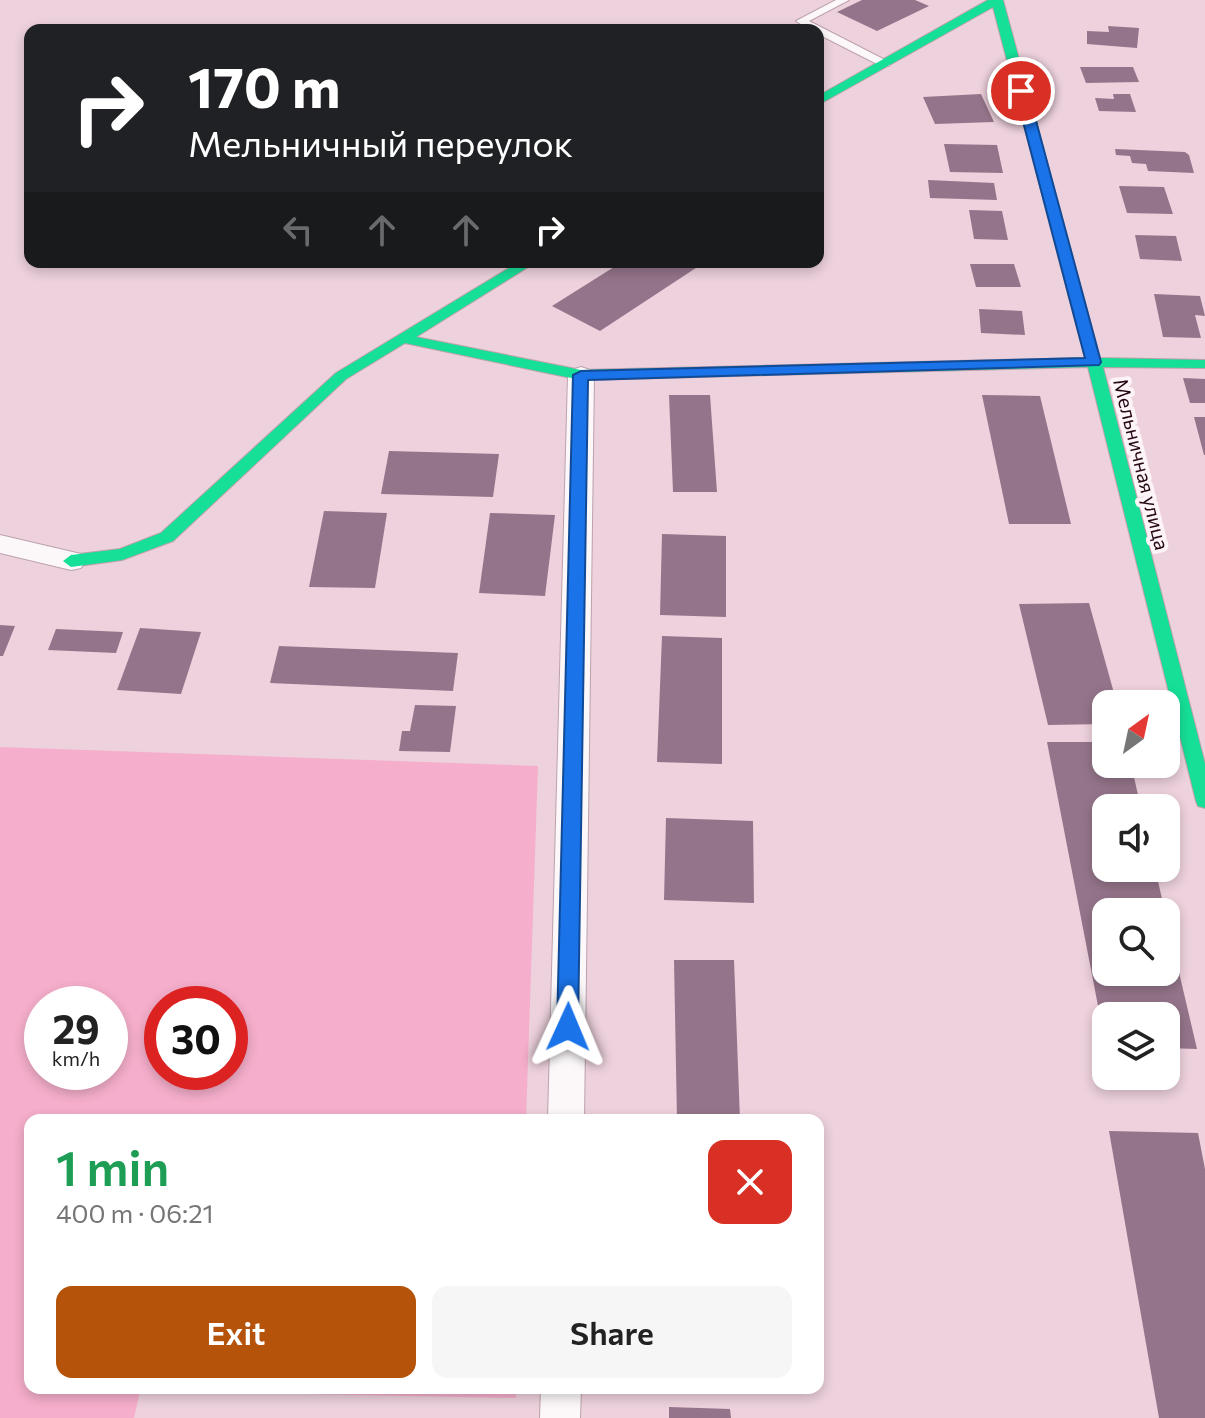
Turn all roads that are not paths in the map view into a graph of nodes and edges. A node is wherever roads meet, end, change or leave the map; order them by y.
1 (844, 0) edge
2 (997, 0) edge
3 (807, 24) edge
4 (824, 33) edge
5 (885, 64) junction
6 (824, 98) edge
7 (519, 268) edge
8 (400, 338) junction
9 (1094, 362) junction
10 (1205, 364) edge
11 (581, 375) junction
12 (0, 544) edge
13 (71, 561) joint
14 (1205, 801) edge
15 (566, 1114) edge
16 (561, 1394) edge
17 (560, 1418) edge

1 - 3 lane
2 - 5 street
2 - 9 street, Мельничная улица
4 - 5 lane
5 - 6 street
7 - 8 street
8 - 11 street
8 - 13 street
9 - 10 street
9 - 11 street
9 - 14 street, Мельничная улица
11 - 15 street
12 - 13 street
16 - 17 street

